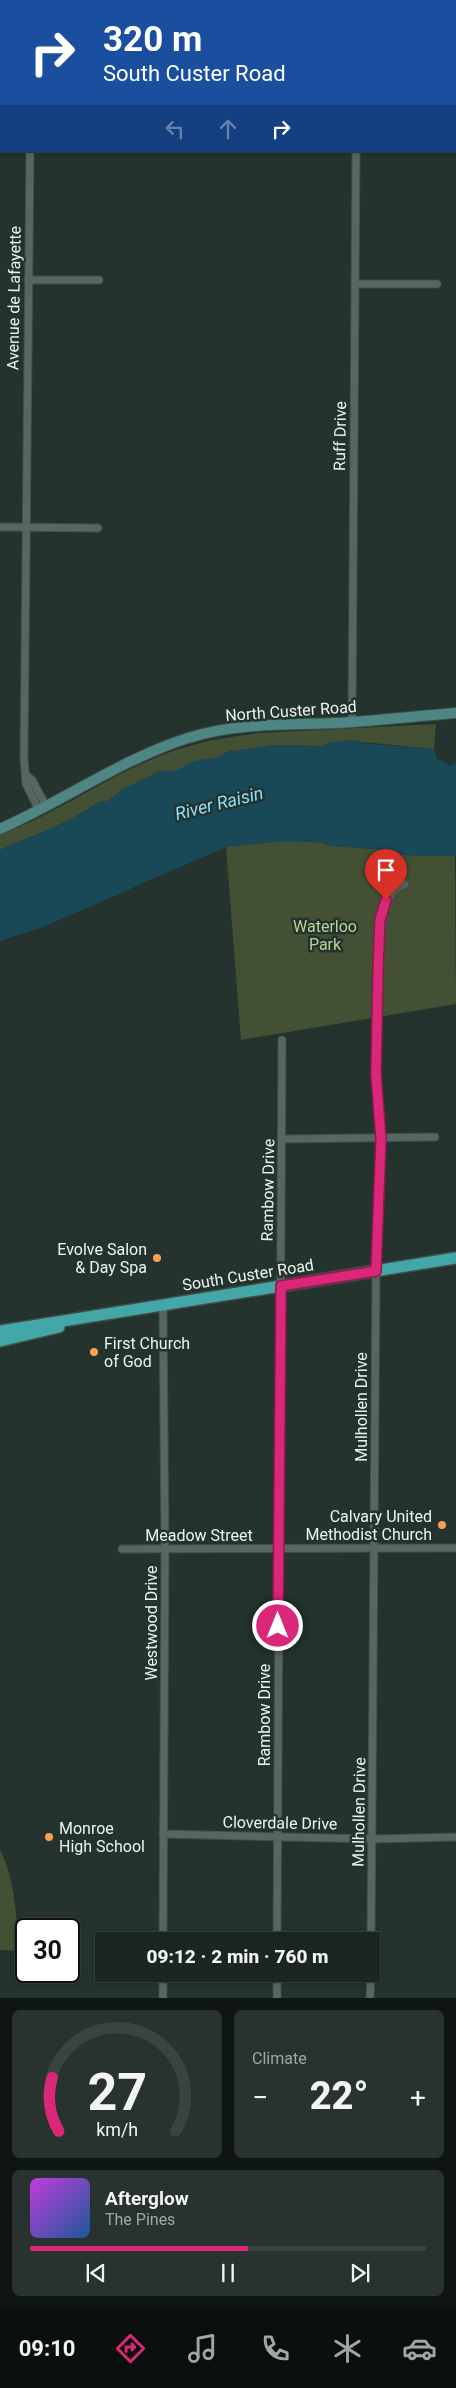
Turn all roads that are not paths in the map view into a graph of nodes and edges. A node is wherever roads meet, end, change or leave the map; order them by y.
1 (30, 152) edge
2 (356, 152) edge
3 (28, 280) junction
4 (99, 280) dead end
5 (355, 284) junction
6 (437, 284) dead end
7 (0, 528) edge
8 (26, 528) junction
9 (98, 528) dead end
10 (456, 714) edge
11 (352, 722) junction
12 (43, 808) junction
13 (0, 828) edge
14 (405, 884) dead end
15 (282, 1040) dead end
16 (283, 1138) junction
17 (436, 1138) dead end
18 (381, 1139) junction
19 (456, 1258) edge
20 (376, 1271) junction
21 (281, 1286) junction
22 (163, 1305) junction
23 (0, 1331) edge
24 (0, 1341) edge
25 (456, 1548) edge
26 (122, 1549) dead end
27 (165, 1549) junction
28 (278, 1549) junction
29 (375, 1549) junction
30 (163, 1834) junction
31 (277, 1836) junction
32 (456, 1837) edge
33 (373, 1839) junction
34 (163, 1932) edge
35 (277, 1932) edge
36 (371, 1932) edge
37 (163, 1982) edge
38 (278, 1982) edge
39 (371, 1982) edge
40 (163, 1998) edge
41 (278, 1998) edge
42 (370, 1998) edge

1 - 3 street, Avenue de Lafayette
2 - 5 street, Ruff Drive
3 - 4 street
3 - 8 street, Avenue de Lafayette
5 - 6 street
5 - 11 street, Ruff Drive
7 - 8 street
8 - 9 street
8 - 12 street, Avenue de Lafayette
10 - 11 street, North Custer Road
11 - 12 street, North Custer Road
12 - 13 street, North Custer Road
14 - 18 street, Mulhollen Drive
15 - 16 street, Rambow Drive
16 - 18 street
16 - 21 street, Rambow Drive
17 - 18 street
18 - 20 street, Mulhollen Drive
19 - 20 main road, South Custer Road
20 - 21 main road, South Custer Road
20 - 29 street, Mulhollen Drive
21 - 22 main road, South Custer Road
21 - 28 street, Rambow Drive
22 - 23 main road, South Custer Road
22 - 24 main road, South Custer Road
22 - 27 street, Westwood Drive
25 - 29 street, Meadow Street
26 - 27 street, Meadow Street
27 - 28 street, Meadow Street
27 - 30 street, Westwood Drive
28 - 29 street, Meadow Street
28 - 31 street, Rambow Drive
29 - 33 street, Mulhollen Drive
30 - 31 street, Cloverdale Drive
30 - 34 street, Westwood Drive
31 - 33 street, Cloverdale Drive
31 - 35 street, Rambow Drive
32 - 33 street, Cloverdale Drive
33 - 36 street, Mulhollen Drive
37 - 40 street
38 - 41 street
39 - 42 street

